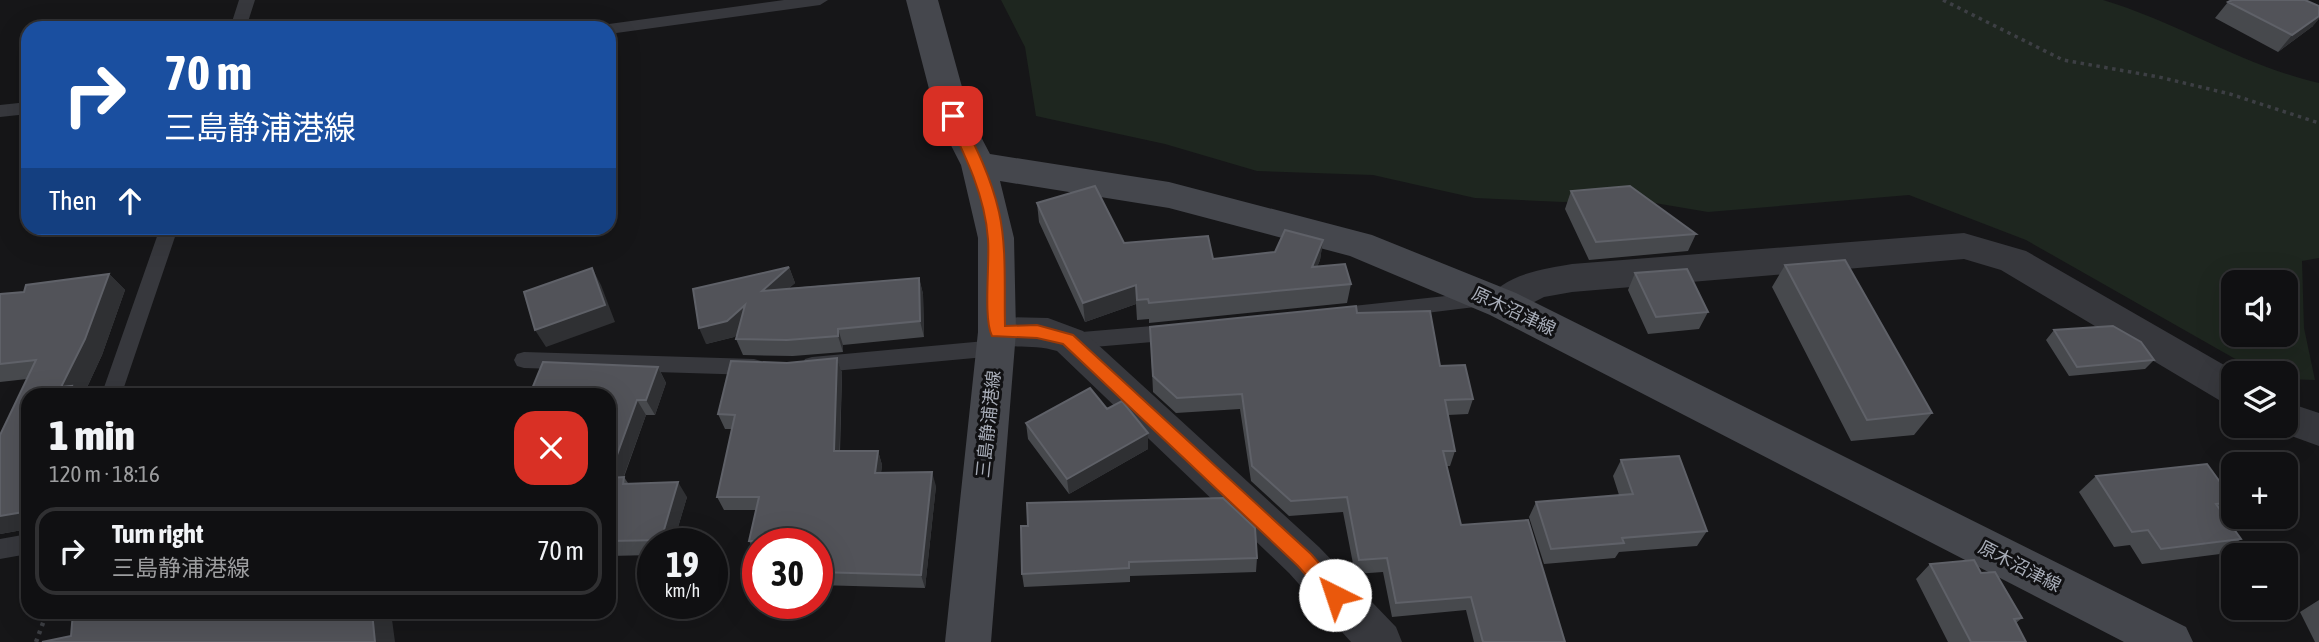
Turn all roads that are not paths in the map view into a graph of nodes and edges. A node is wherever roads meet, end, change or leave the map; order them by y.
1 (247, 0) edge
2 (820, 0) edge
3 (922, 0) edge
4 (240, 21) edge
5 (616, 28) edge
6 (21, 109) edge
7 (0, 111) edge
8 (978, 165) junction
9 (167, 235) edge
10 (1497, 301) junction
11 (1335, 316) edge
12 (1199, 329) edge
13 (997, 340) junction
14 (1070, 341) junction
15 (524, 360) dead end
16 (2221, 382) edge
17 (114, 388) edge
18 (2298, 422) edge
19 (2319, 430) edge
20 (21, 545) edge
21 (0, 549) edge
22 (968, 642) edge
23 (1380, 642) edge
24 (2169, 642) edge

1 - 4 lane
2 - 5 lane
3 - 8 main road
6 - 7 lane
8 - 10 main road, 原木沼津線
8 - 13 main road, 三島静浦港線
9 - 17 lane
10 - 11 lane
10 - 16 street
10 - 24 main road, 原木沼津線
12 - 14 lane
13 - 14 street
13 - 15 lane
13 - 22 main road, 三島静浦港線
14 - 23 street
18 - 19 street
20 - 21 lane

